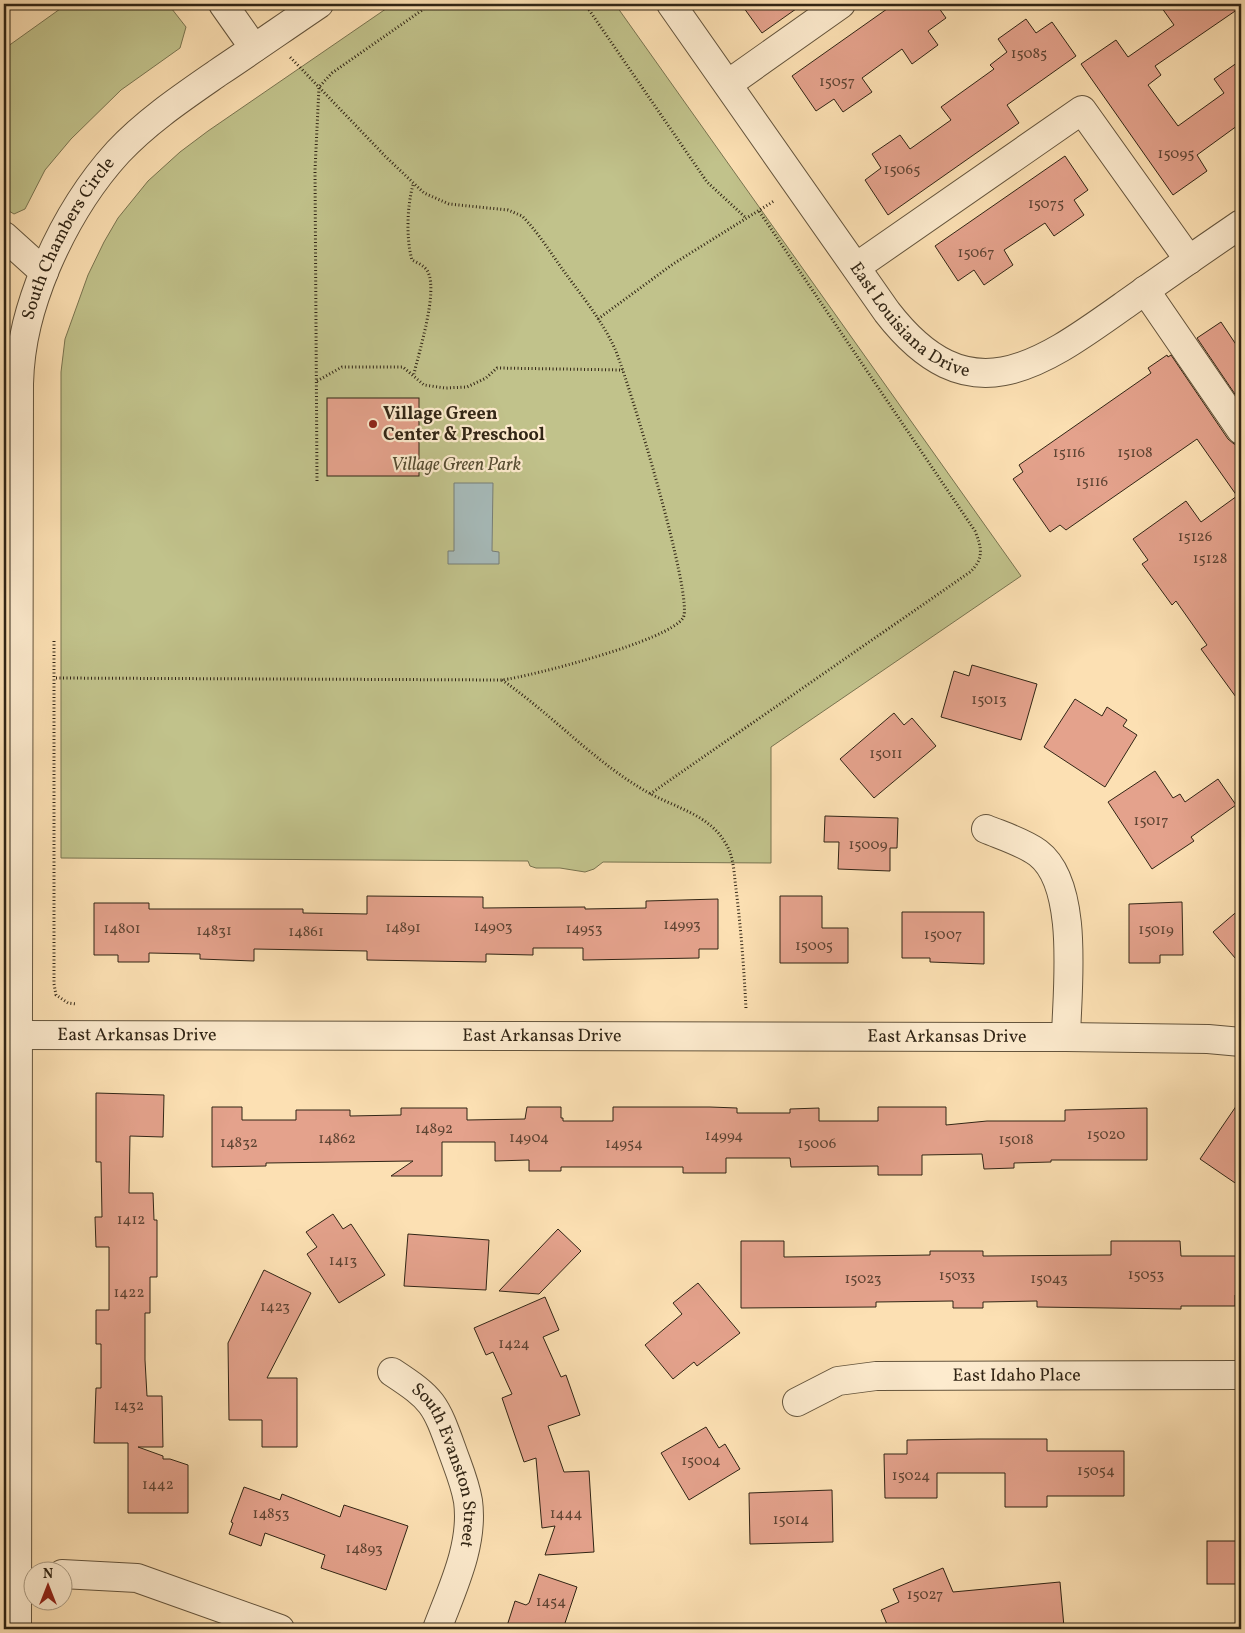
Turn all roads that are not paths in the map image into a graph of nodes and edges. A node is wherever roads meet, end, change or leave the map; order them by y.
1 (223, 4) edge
2 (319, 4) edge
3 (671, 4) edge
4 (841, 4) edge
5 (264, 41) junction
6 (728, 84) junction
7 (1241, 224) edge
8 (4, 236) edge
9 (1189, 260) junction
10 (856, 267) junction
11 (44, 272) junction
12 (1145, 290) junction
13 (1241, 430) edge
14 (11, 642) edge
15 (986, 829) dead end
16 (17, 1035) junction
17 (1066, 1037) junction
18 (1241, 1042) edge
19 (392, 1372) dead end
20 (1241, 1375) edge
21 (11, 1382) edge
22 (797, 1402) dead end
23 (24, 1560) edge
24 (72, 1575) edge
25 (22, 1594) edge
26 (17, 1629) edge
27 (280, 1629) edge
28 (437, 1629) edge

1 - 5 street
2 - 5 street, South Chambers Circle
3 - 6 street, East Louisiana Drive
4 - 6 street
5 - 11 street, South Chambers Circle
6 - 10 street, East Louisiana Drive
7 - 9 street, East Louisiana Drive
8 - 11 street
9 - 10 street
9 - 12 street, East Louisiana Drive
10 - 12 street, East Louisiana Drive
11 - 14 street, South Chambers Circle
12 - 13 street
14 - 16 street, South Chambers Circle
15 - 17 street
16 - 17 street, East Arkansas Drive
16 - 21 street, South Chambers Circle
17 - 18 street, East Arkansas Drive
19 - 28 street, South Evanston Street
20 - 22 street, East Idaho Place
21 - 23 street, South Chambers Circle
24 - 27 street
25 - 26 street, South Chambers Circle

